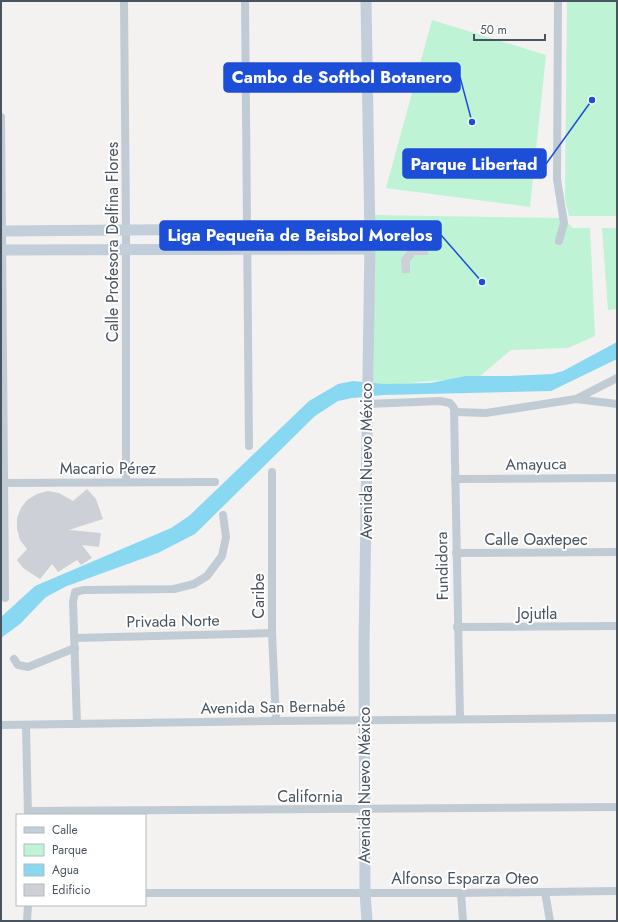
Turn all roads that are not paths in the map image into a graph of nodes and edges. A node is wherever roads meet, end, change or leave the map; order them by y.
1 (124, 1) edge
2 (245, 1) edge
3 (366, 1) edge
4 (558, 1) edge
5 (1, 117) edge
6 (370, 228) junction
7 (126, 229) junction
8 (246, 229) junction
9 (2, 230) edge
10 (559, 241) dead end
11 (370, 249) junction
12 (2, 250) edge
13 (126, 250) junction
14 (247, 250) junction
15 (617, 378) edge
16 (576, 399) junction
17 (367, 402) junction
18 (617, 404) edge
19 (455, 412) junction
20 (249, 446) dead end
21 (272, 472) dead end
22 (617, 478) edge
23 (456, 479) junction
24 (126, 482) junction
25 (215, 482) dead end
26 (2, 483) edge
27 (223, 515) dead end
28 (617, 552) edge
29 (456, 553) junction
30 (5, 598) dead end
31 (617, 626) edge
32 (457, 628) junction
33 (272, 633) junction
34 (75, 638) junction
35 (75, 648) junction
36 (14, 659) dead end
37 (617, 718) edge
38 (460, 719) junction
39 (364, 720) junction
40 (276, 721) junction
41 (77, 724) junction
42 (1, 725) edge
43 (26, 725) junction
44 (617, 807) edge
45 (365, 810) junction
46 (28, 813) edge
47 (617, 891) edge
48 (365, 892) junction
49 (545, 892) junction
50 (146, 893) edge
51 (461, 893) junction
52 (28, 906) edge
53 (27, 921) edge
54 (367, 921) edge
55 (463, 921) edge
56 (550, 921) edge

1 - 7 street, Calle Profesora Delfina Flores
2 - 8 street
3 - 6 street, Avenida Nuevo México
4 - 10 street
5 - 9 street
6 - 8 street
6 - 11 street, Avenida Nuevo México
7 - 8 street
7 - 9 street
7 - 13 street, Calle Profesora Delfina Flores
8 - 14 street
9 - 12 street
11 - 14 street
11 - 17 street, Avenida Nuevo México
12 - 13 street
12 - 26 street
13 - 14 street
13 - 24 street, Calle Profesora Delfina Flores
14 - 20 street
15 - 16 street
16 - 18 street
16 - 19 street
17 - 19 street
17 - 39 street, Avenida Nuevo México
19 - 23 street, Fundidora
21 - 33 street, Caribe
22 - 23 street, Amayuca
23 - 29 street, Fundidora
24 - 25 street, Macario Pérez
24 - 26 street, Macario Pérez
26 - 30 street
27 - 34 street
28 - 29 street, Calle Oaxtepec
29 - 32 street, Fundidora
31 - 32 street, Jojutla
32 - 38 street, Fundidora
33 - 34 street, Privada Norte
33 - 40 street, Caribe
34 - 35 street
35 - 36 street
35 - 41 street
37 - 38 street, Avenida San Bernabé
38 - 39 street, Avenida San Bernabé
39 - 40 street, Avenida San Bernabé
39 - 45 street, Avenida Nuevo México
40 - 41 street, Avenida San Bernabé
41 - 43 street, Avenida San Bernabé
42 - 43 street, Avenida San Bernabé
43 - 46 street
44 - 45 street, California
45 - 46 street, California
45 - 48 street, Avenida Nuevo México
47 - 49 street, Alfonso Esparza Oteo
48 - 50 street, Alfonso Esparza Oteo
48 - 51 street, Alfonso Esparza Oteo
48 - 54 street, Avenida Nuevo México
49 - 51 street, Alfonso Esparza Oteo
49 - 56 street
51 - 55 street
52 - 53 street

